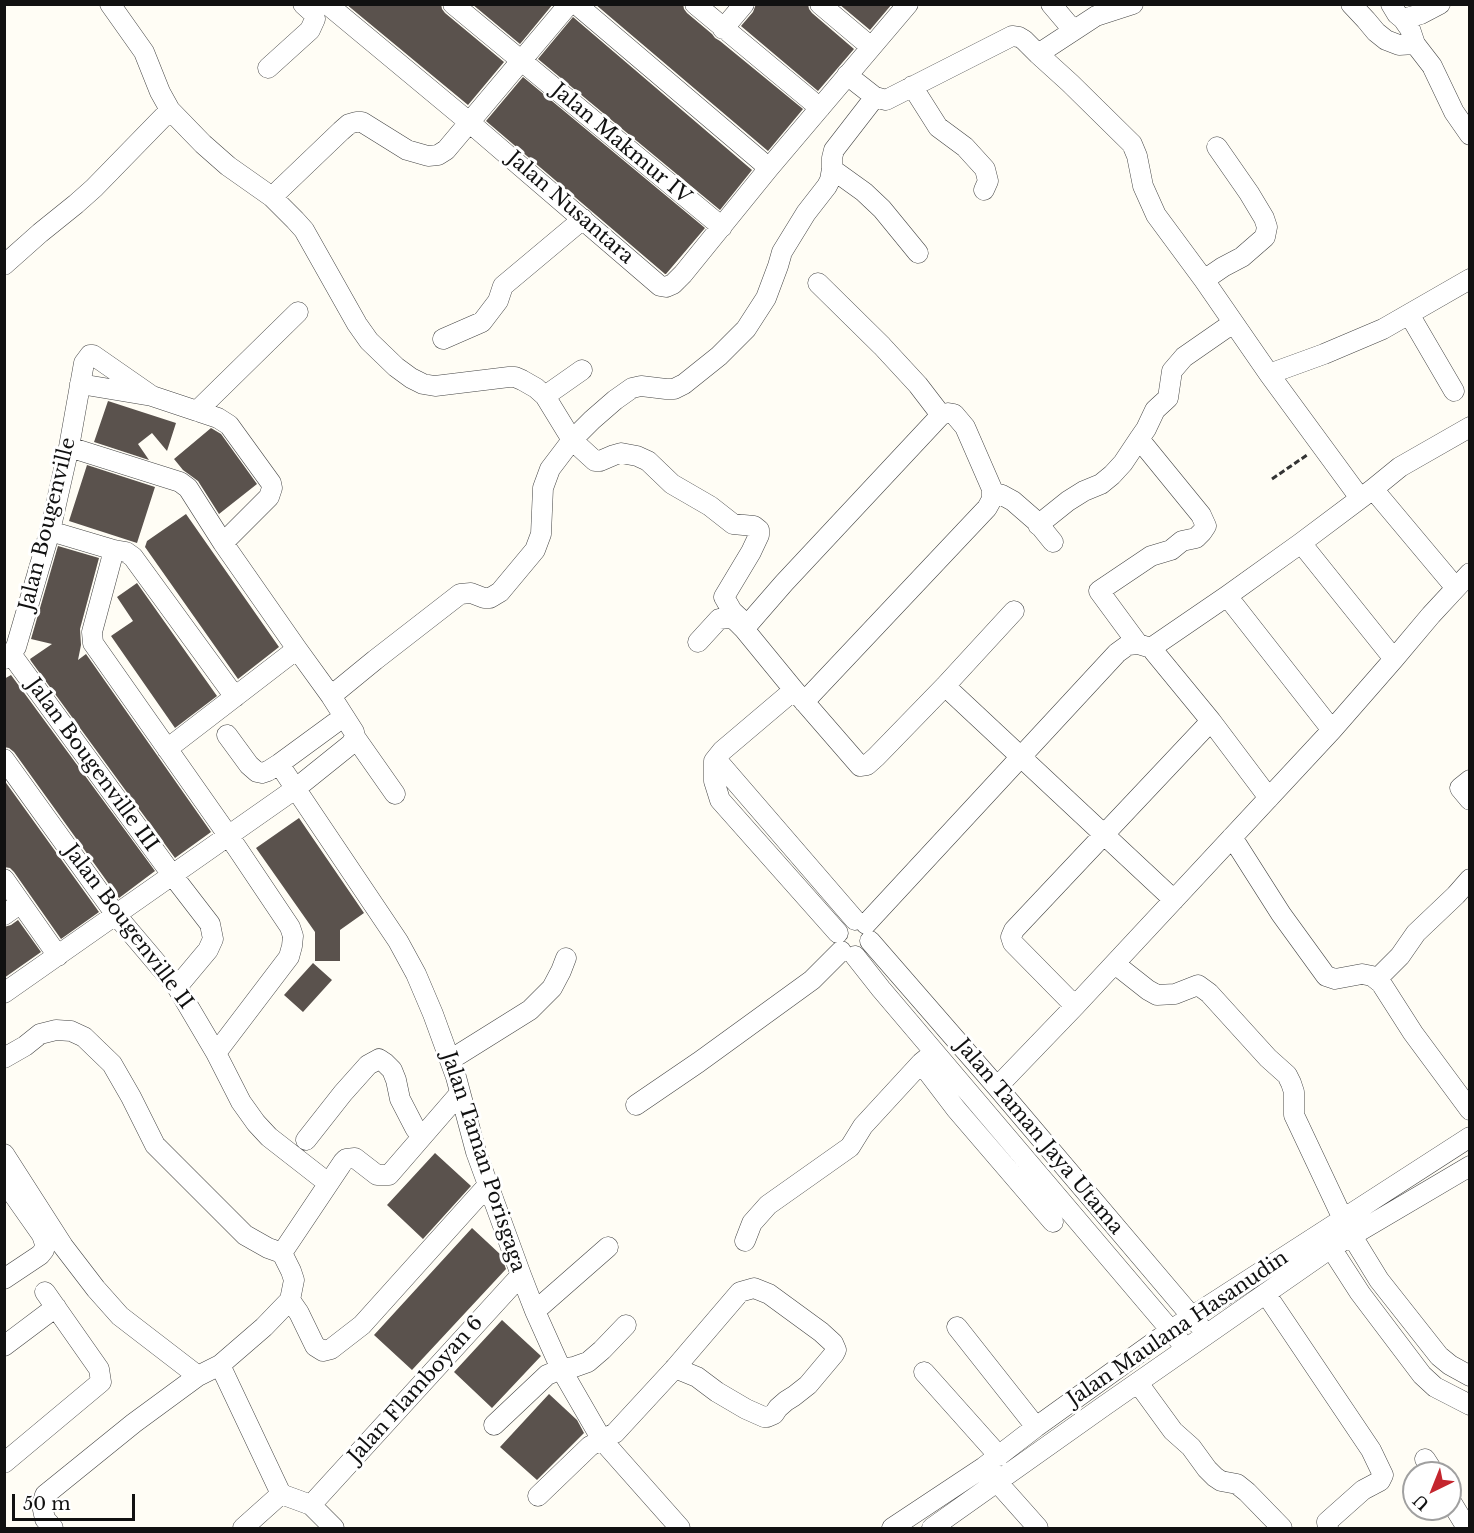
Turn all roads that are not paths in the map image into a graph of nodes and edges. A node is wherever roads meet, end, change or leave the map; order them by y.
1 (110, 4) edge
2 (303, 4) edge
3 (327, 4) edge
4 (453, 4) edge
5 (569, 4) edge
6 (576, 4) edge
7 (695, 4) edge
8 (744, 4) edge
9 (820, 4) edge
10 (909, 4) edge
11 (1051, 4) edge
12 (1133, 4) edge
13 (1351, 4) edge
14 (1440, 4) edge
15 (1397, 12) edge
16 (723, 29) junction
17 (1073, 30) junction
18 (1415, 44) junction
19 (871, 47) junction
20 (1038, 54) junction
21 (520, 61) junction
22 (268, 68) dead end
23 (847, 75) junction
24 (912, 86) junction
25 (876, 98) junction
26 (820, 108) junction
27 (170, 110) junction
28 (469, 122) junction
29 (1470, 135) edge
30 (1217, 147) dead end
31 (769, 168) junction
32 (832, 169) junction
33 (984, 190) dead end
34 (272, 197) junction
35 (583, 219) junction
36 (722, 226) junction
37 (918, 253) dead end
38 (4, 265) edge
39 (1470, 279) edge
40 (1204, 280) junction
41 (818, 283) dead end
42 (298, 312) dead end
43 (1410, 314) junction
44 (1233, 323) junction
45 (443, 339) dead end
46 (582, 370) dead end
47 (1269, 375) junction
48 (80, 384) junction
49 (1454, 391) dead end
50 (152, 396) junction
51 (545, 396) junction
52 (197, 411) junction
53 (941, 415) junction
54 (1470, 427) edge
55 (1139, 439) junction
56 (572, 440) junction
57 (69, 447) junction
58 (993, 492) junction
59 (1367, 494) junction
60 (1038, 525) junction
61 (50, 531) junction
62 (1053, 542) dead end
63 (223, 543) junction
64 (1301, 543) junction
65 (114, 550) junction
66 (1463, 580) edge
67 (1227, 596) junction
68 (1014, 611) dead end
69 (746, 627) junction
70 (698, 642) dead end
71 (1144, 646) junction
72 (297, 649) junction
73 (8, 656) edge
74 (1394, 659) junction
75 (945, 686) junction
76 (331, 696) junction
77 (799, 696) junction
78 (235, 697) junction
79 (1211, 721) junction
80 (335, 723) dead end
81 (1332, 730) junction
82 (227, 735) dead end
83 (355, 737) junction
84 (167, 748) junction
85 (1021, 757) junction
86 (4, 759) edge
87 (716, 759) junction
88 (279, 764) junction
89 (1470, 780) edge
90 (295, 789) junction
91 (395, 794) dead end
92 (1269, 798) junction
93 (1470, 800) edge
94 (1104, 835) junction
95 (229, 837) junction
96 (1232, 837) junction
97 (173, 876) junction
98 (4, 879) edge
99 (1470, 879) edge
100 (1174, 900) junction
101 (21, 903) junction
102 (4, 915) edge
103 (116, 915) junction
104 (864, 928) junction
105 (845, 947) junction
106 (58, 956) junction
107 (566, 958) dead end
108 (1115, 964) junction
109 (1377, 979) junction
110 (177, 987) junction
111 (4, 993) edge
112 (1075, 1006) junction
113 (216, 1053) junction
114 (928, 1058) junction
115 (4, 1059) edge
116 (450, 1060) junction
117 (997, 1087) junction
118 (460, 1093) junction
119 (972, 1097) junction
120 (636, 1105) dead end
121 (956, 1109) junction
122 (1470, 1110) edge
123 (422, 1137) junction
124 (1470, 1137) edge
125 (306, 1140) dead end
126 (4, 1154) edge
127 (1470, 1166) edge
128 (328, 1183) junction
129 (488, 1185) junction
130 (6, 1187) edge
131 (1050, 1188) junction
132 (1034, 1200) junction
133 (1053, 1222) dead end
134 (1351, 1232) junction
135 (745, 1241) dead end
136 (608, 1247) dead end
137 (282, 1252) junction
138 (1334, 1252) junction
139 (1376, 1274) junction
140 (521, 1275) junction
141 (4, 1279) edge
142 (1356, 1286) junction
143 (290, 1300) junction
144 (1273, 1305) junction
145 (535, 1311) junction
146 (1192, 1317) junction
147 (626, 1325) dead end
148 (957, 1327) dead end
149 (1171, 1330) junction
150 (1206, 1334) junction
151 (4, 1346) edge
152 (1187, 1349) junction
153 (220, 1365) junction
154 (675, 1368) junction
155 (561, 1369) junction
156 (924, 1372) dead end
157 (198, 1376) junction
158 (1470, 1376) edge
159 (1144, 1392) junction
160 (1470, 1405) edge
161 (494, 1425) dead end
162 (1036, 1427) junction
163 (602, 1440) junction
164 (6, 1458) edge
165 (992, 1461) junction
166 (1001, 1487) junction
167 (281, 1494) junction
168 (538, 1496) dead end
169 (311, 1506) junction
170 (1032, 1521) edge
171 (53, 1528) edge
172 (243, 1528) edge
173 (334, 1528) edge
174 (680, 1528) edge
175 (892, 1528) edge
176 (932, 1528) edge
177 (1282, 1528) edge
178 (1328, 1528) edge

1 - 27 street
2 - 22 street
3 - 28 street, Jalan Nusantara
4 - 21 street, Jalan Makmur IV
5 - 21 street
6 - 31 street
7 - 16 street
8 - 16 street
9 - 19 street
10 - 19 street
11 - 17 street
12 - 17 street
13 - 18 street
14 - 15 street
15 - 18 street
16 - 26 street
17 - 20 street
18 - 29 street
19 - 23 street
20 - 24 street
20 - 40 street
21 - 28 street
21 - 36 street, Jalan Makmur IV
23 - 25 street
23 - 26 street
24 - 25 street
24 - 33 street
25 - 32 street
26 - 31 street
27 - 34 street
27 - 38 street
28 - 34 street
28 - 35 street, Jalan Nusantara
30 - 40 street
31 - 36 street
32 - 37 street
32 - 56 street
34 - 51 street
35 - 36 street, Jalan Nusantara
35 - 45 street
39 - 43 street
40 - 44 street
41 - 53 street
42 - 52 street
43 - 47 street
43 - 49 street
44 - 47 street
44 - 55 street
46 - 51 street
47 - 59 street
48 - 50 street
48 - 50 street, Jalan Bougenville
48 - 57 street, Jalan Bougenville
50 - 52 street
51 - 56 street
52 - 63 street
53 - 58 street
53 - 69 street
54 - 59 street
55 - 60 street
55 - 71 street
56 - 69 street
56 - 76 street
57 - 61 street, Jalan Bougenville
57 - 63 street
58 - 60 street
58 - 77 street
59 - 64 street
59 - 66 street
60 - 62 street
61 - 65 street
61 - 73 street, Jalan Bougenville
63 - 72 street
64 - 67 street
64 - 74 street
65 - 78 street
65 - 84 street
66 - 74 street
67 - 71 street
67 - 81 street
68 - 75 street
69 - 70 street
69 - 77 street
71 - 79 street
71 - 85 street
72 - 76 street
72 - 78 street
73 - 97 street, Jalan Bougenville III
74 - 81 street
75 - 77 street
75 - 85 street
76 - 83 street
77 - 87 street
78 - 84 street
79 - 92 street
79 - 94 street
80 - 88 street
81 - 92 street
82 - 88 street
83 - 90 street
83 - 91 street
84 - 95 street
85 - 94 street
85 - 104 street
86 - 103 street, Jalan Bougenville II
87 - 104 street, Jalan Taman Jaya Utama
87 - 105 street, Jalan Taman Jaya Utama
88 - 90 street, Jalan Taman Porisgaga
89 - 93 street
90 - 95 street
90 - 116 street, Jalan Taman Porisgaga
92 - 96 street
94 - 100 street
94 - 112 street
95 - 97 street
95 - 113 street
96 - 100 street
96 - 109 street
97 - 103 street
97 - 110 street, Jalan Bougenville III
98 - 101 street
99 - 109 street
100 - 108 street
101 - 102 street
101 - 106 street
103 - 106 street
103 - 110 street, Jalan Bougenville II
104 - 105 street
104 - 105 street
104 - 117 street, Jalan Taman Jaya Utama
105 - 114 street, Jalan Taman Jaya Utama
105 - 120 street
106 - 111 street
107 - 116 street
108 - 112 street
108 - 134 street
109 - 122 street
110 - 113 street, Jalan Bougenville II
112 - 117 street
113 - 128 street, Jalan Bougenville II
114 - 119 street, Jalan Taman Jaya Utama
114 - 121 street
114 - 135 street
115 - 137 street
116 - 118 street, Jalan Taman Porisgaga
117 - 146 street, Jalan Taman Jaya Utama
118 - 123 street
118 - 129 street, Jalan Taman Porisgaga
119 - 121 street
119 - 131 street, Jalan Taman Jaya Utama
121 - 132 street
123 - 125 street
123 - 128 street
124 - 134 street, Jalan Maulana Hasanudin
126 - 157 street
127 - 134 street, Jalan Maulana Hasanudin
128 - 137 street
129 - 140 street, Jalan Taman Porisgaga
129 - 143 street
130 - 141 street
131 - 132 street
131 - 149 street, Jalan Taman Jaya Utama
132 - 133 street
134 - 138 street, Jalan Maulana Hasanudin
134 - 139 street
134 - 146 street, Jalan Maulana Hasanudin
136 - 145 street
137 - 143 street
138 - 142 street
138 - 144 street, Jalan Maulana Hasanudin
139 - 142 street
139 - 158 street
140 - 145 street, Jalan Taman Porisgaga
140 - 169 street, Jalan Flamboyan 6
142 - 160 street
143 - 153 street
144 - 150 street, Jalan Maulana Hasanudin
144 - 178 street
145 - 155 street, Jalan Taman Porisgaga
146 - 149 street, Jalan Maulana Hasanudin
146 - 150 street, Jalan Taman Jaya Utama
147 - 155 street
148 - 162 street
149 - 152 street, Jalan Taman Jaya Utama
149 - 162 street, Jalan Maulana Hasanudin
150 - 152 street, Jalan Maulana Hasanudin
151 - 164 street
152 - 159 street, Jalan Maulana Hasanudin
153 - 157 street
153 - 167 street
154 - 154 street
154 - 163 street
155 - 161 street
155 - 163 street, Jalan Taman Porisgaga
156 - 165 street
157 - 171 street
159 - 166 street, Jalan Maulana Hasanudin
159 - 177 street
162 - 165 street, Jalan Maulana Hasanudin
163 - 168 street
163 - 174 street, Jalan Taman Porisgaga
165 - 166 street
165 - 175 street, Jalan Maulana Hasanudin
166 - 170 street
166 - 176 street, Jalan Maulana Hasanudin
167 - 169 street
167 - 172 street
169 - 173 street

